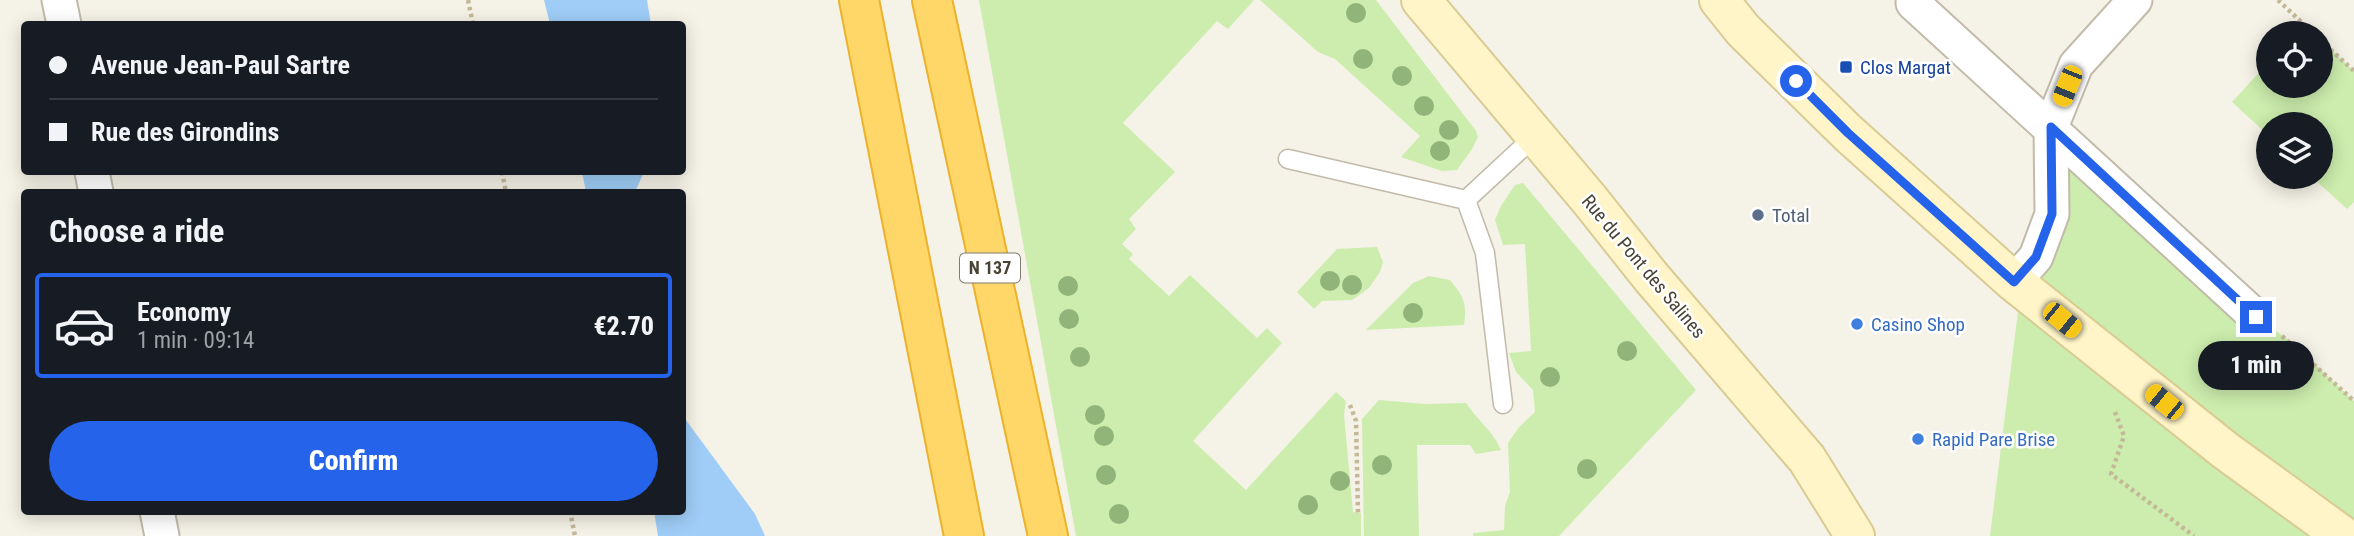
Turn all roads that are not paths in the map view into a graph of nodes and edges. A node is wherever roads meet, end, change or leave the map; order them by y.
1 (59, 0) edge
2 (859, 0) edge
3 (932, 0) edge
4 (1719, 0) edge
5 (2136, 0) edge
6 (1423, 1) edge
7 (1913, 3) dead end
8 (63, 21) edge
9 (2051, 127) junction
10 (1535, 136) junction
11 (1288, 159) dead end
12 (1466, 200) junction
13 (2014, 282) junction
14 (2256, 317) road end
15 (1503, 404) dead end
16 (158, 515) edge
17 (162, 536) edge
18 (964, 536) edge
19 (1048, 536) edge
20 (1855, 536) edge
21 (2343, 536) edge

1 - 8 street
2 - 18 highway
3 - 19 highway, N 137
4 - 13 main road
5 - 9 street
6 - 10 main road, Rue du Pont des Salines
7 - 9 street
9 - 13 street
9 - 14 street
10 - 12 lane
10 - 20 main road, Rue du Pont des Salines
11 - 12 lane
12 - 15 lane
13 - 21 main road
16 - 17 street

